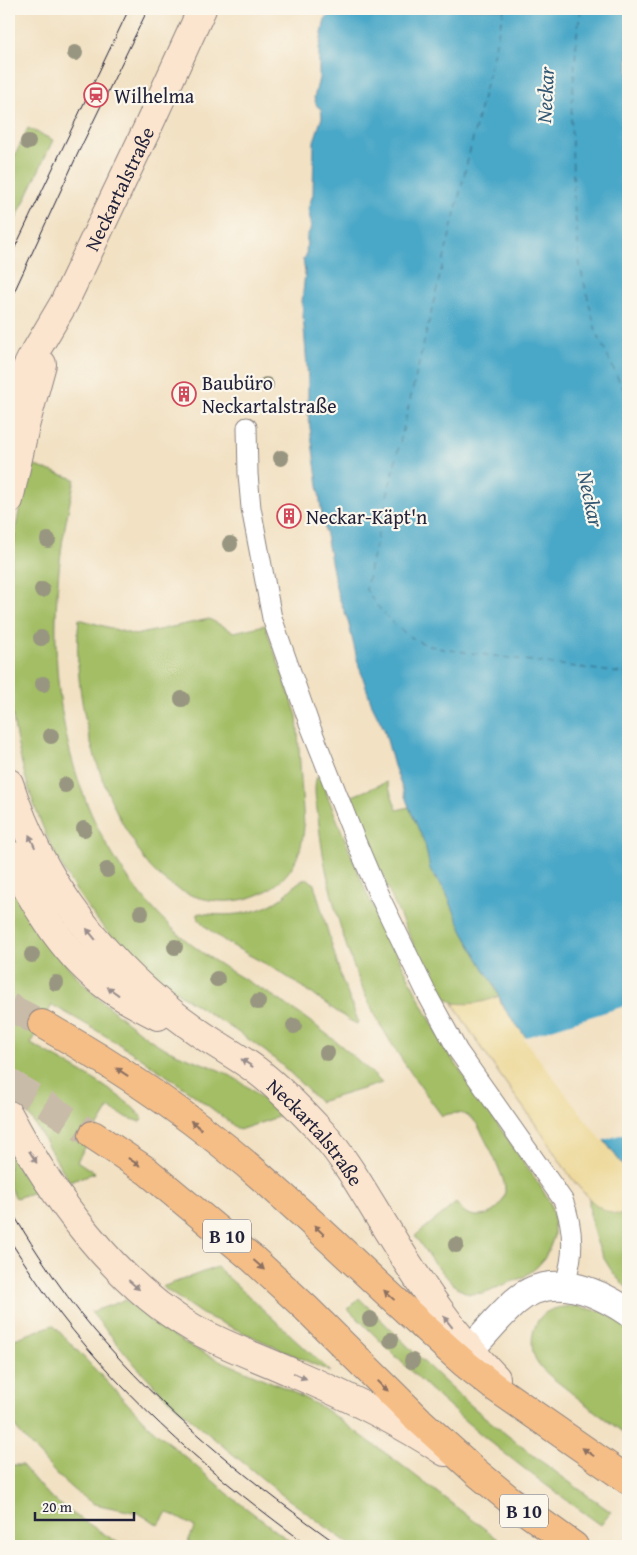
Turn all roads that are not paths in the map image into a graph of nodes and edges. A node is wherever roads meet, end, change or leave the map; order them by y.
1 (200, 12) edge
2 (64, 303) junction
3 (9, 404) edge
4 (247, 427) dead end
5 (9, 500) edge
6 (9, 783) edge
7 (9, 854) edge
8 (42, 1024) tunnel mouth
9 (218, 1045) junction
10 (9, 1115) edge
11 (93, 1135) tunnel mouth
12 (564, 1285) junction
13 (628, 1312) edge
14 (470, 1349) junction
15 (528, 1410) junction
16 (476, 1472) junction
17 (628, 1480) edge
18 (574, 1546) edge

1 - 2 main road, Neckartalstraße
2 - 3 main road, Neckartalstraße
2 - 5 main road, Neckartalstraße
4 - 12 lane
9 -> 6 main road, Neckartalstraße
9 -> 7 main road
15 -> 8 main road
14 -> 9 main road, Neckartalstraße
10 -> 16 main road
11 -> 16 main road, B 10
12 - 13 street
12 - 14 street
14 - 15 main road, Neckartalstraße
17 -> 15 main road, Neckartalstraße
16 - 18 main road, B 10

